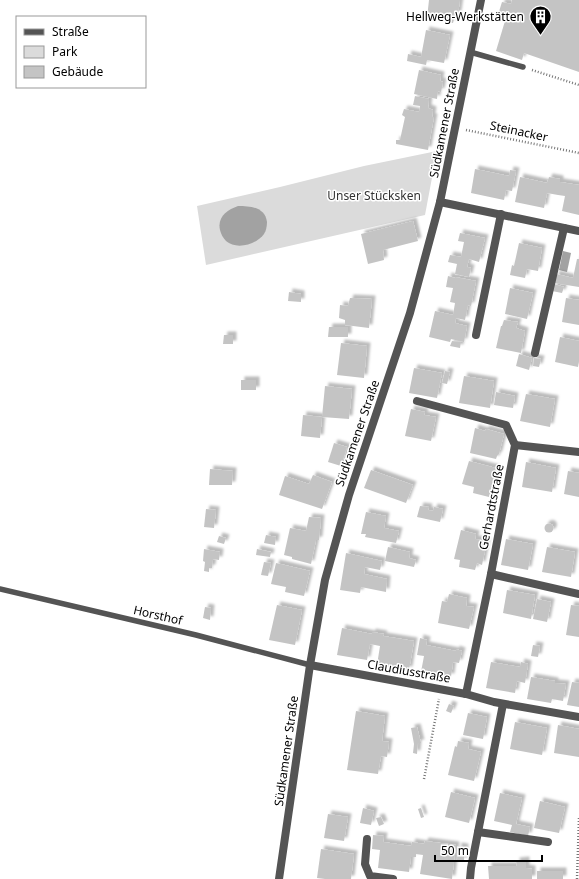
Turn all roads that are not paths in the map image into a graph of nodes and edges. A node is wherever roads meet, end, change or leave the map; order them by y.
1 (481, 0) edge
2 (470, 52) junction
3 (523, 67) road end
4 (440, 202) junction
5 (501, 214) junction
6 (564, 228) junction
7 (579, 231) edge
8 (476, 335) dead end
9 (535, 353) dead end
10 (418, 401) dead end
11 (515, 445) junction
12 (579, 452) edge
13 (490, 574) junction
14 (0, 589) edge
15 (579, 594) edge
16 (310, 665) junction
17 (466, 694) junction
18 (503, 704) junction
19 (579, 716) edge
20 (478, 832) junction
21 (367, 839) dead end
22 (548, 842) dead end
23 (370, 878) edge
24 (279, 879) edge
25 (393, 879) edge
26 (470, 879) edge

1 - 2 street, Südkamener Straße
2 - 3 lane
2 - 4 street, Südkamener Straße
4 - 5 street
4 - 16 street, Südkamener Straße
5 - 6 street
5 - 8 street
6 - 7 street
6 - 9 street
10 - 11 street
11 - 12 street
11 - 13 street, Gerhardtstraße
13 - 15 street
13 - 17 street, Gerhardtstraße
14 - 16 lane, Horsthof
16 - 17 street, Claudiusstraße
16 - 24 street, Südkamener Straße
17 - 18 street, Claudiusstraße
18 - 19 street, Claudiusstraße
18 - 20 street
20 - 22 street
20 - 26 street
21 - 23 street
23 - 25 street

